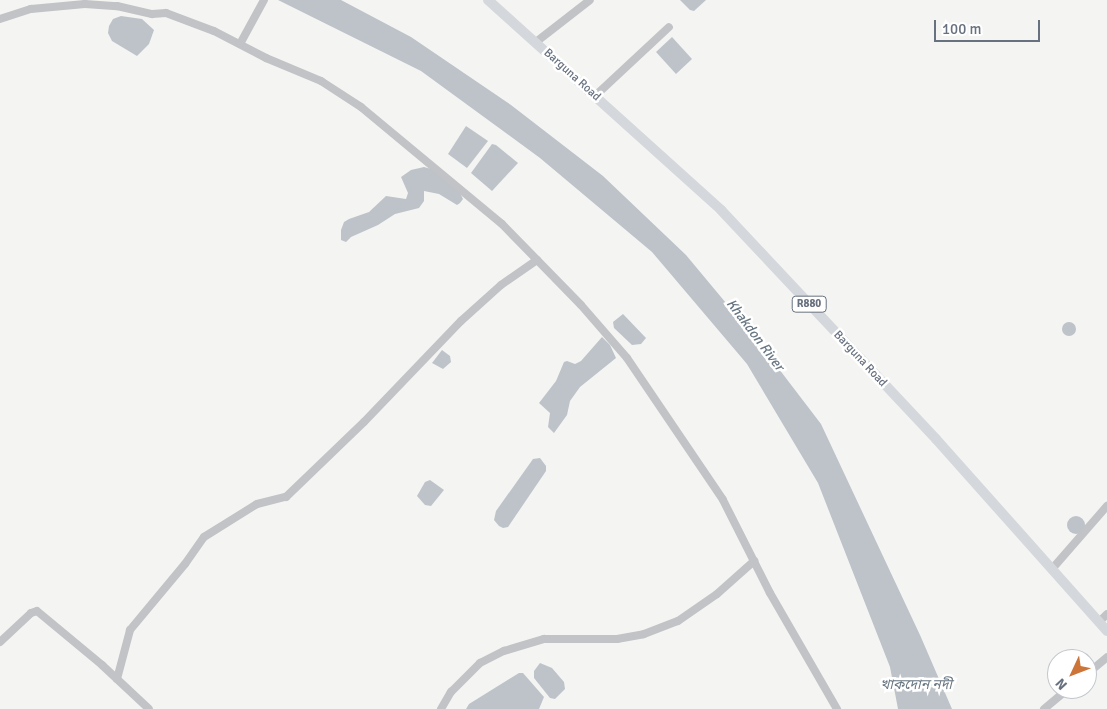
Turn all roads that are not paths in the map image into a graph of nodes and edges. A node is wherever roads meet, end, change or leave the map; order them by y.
1 (264, 0) edge
2 (488, 0) edge
3 (590, 0) edge
4 (0, 18) edge
5 (669, 27) dead end
6 (536, 42) junction
7 (240, 44) junction
8 (596, 96) junction
9 (536, 260) junction
10 (1107, 506) edge
11 (754, 561) junction
12 (1052, 570) junction
13 (1107, 614) edge
14 (1099, 622) junction
15 (1107, 631) edge
16 (0, 642) edge
17 (1107, 657) edge
18 (1097, 666) edge
19 (117, 679) junction
20 (1056, 699) edge
21 (149, 709) edge
22 (441, 709) edge
23 (837, 709) edge
24 (1044, 709) edge

1 - 7 street
2 - 6 main road, Barguna Road / R880
3 - 6 street
4 - 7 street
5 - 8 street
6 - 8 main road, Barguna Road / R880
7 - 9 street
8 - 12 main road, Barguna Road / R880
9 - 11 street
9 - 19 street
10 - 12 street
11 - 22 street
11 - 23 street
12 - 14 main road, Barguna Road / R880
13 - 14 street
14 - 15 main road, Barguna Road / R880
16 - 19 street
17 - 18 street
19 - 21 street
20 - 24 street

